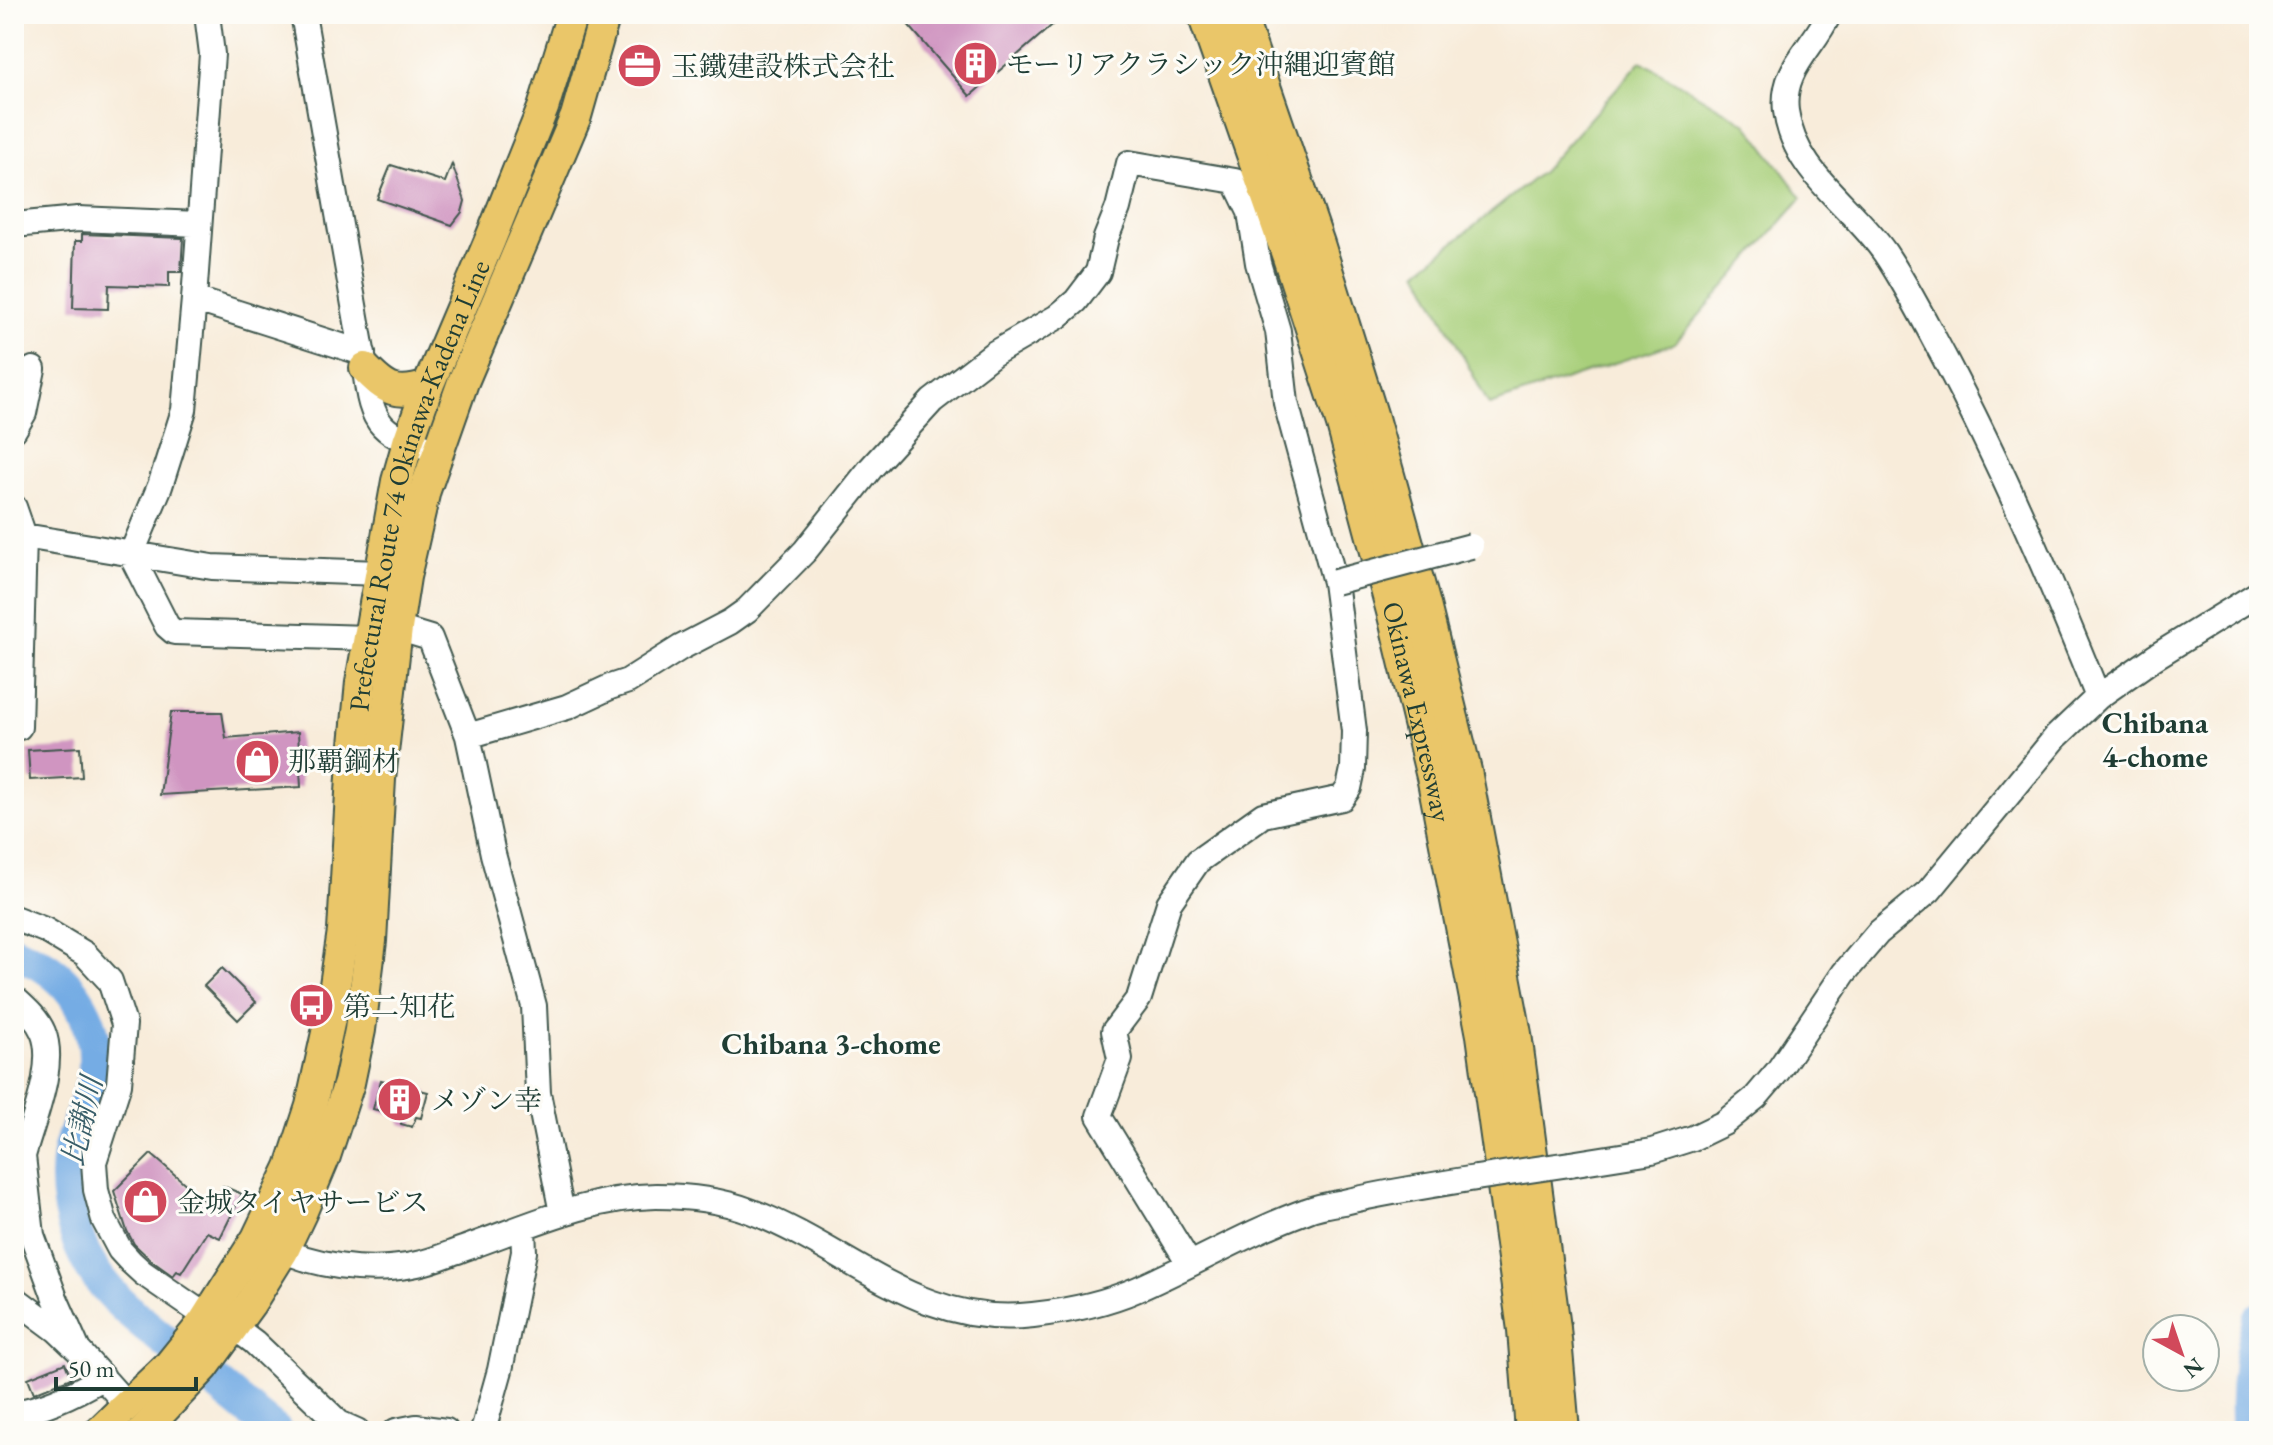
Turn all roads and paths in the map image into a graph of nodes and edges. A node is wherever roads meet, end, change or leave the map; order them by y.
1 (207, 14) edge
2 (303, 14) edge
3 (572, 14) edge
4 (605, 14) edge
5 (1205, 14) edge
6 (1238, 14) edge
7 (1829, 14) edge
8 (199, 224) junction
9 (14, 225) edge
10 (194, 299) junction
11 (364, 361) junction
12 (33, 369) dead end
13 (428, 386) junction
14 (14, 430) edge
15 (408, 442) junction
16 (438, 450) junction
17 (14, 507) edge
18 (19, 537) edge
19 (1471, 546) dead end
20 (131, 555) junction
21 (380, 573) junction
22 (1335, 582) junction
23 (2259, 593) edge
24 (397, 628) junction
25 (368, 638) junction
26 (2098, 697) junction
27 (19, 727) dead end
28 (468, 736) junction
29 (14, 918) edge
30 (14, 998) edge
31 (19, 1151) edge
32 (562, 1213) junction
33 (523, 1228) junction
34 (270, 1244) junction
35 (1189, 1263) junction
36 (14, 1298) edge
37 (218, 1326) junction
38 (78, 1350) junction
39 (103, 1377) junction
40 (14, 1413) edge
41 (141, 1424) edge
42 (100, 1431) edge
43 (357, 1431) edge
44 (396, 1431) edge
45 (446, 1431) edge
46 (483, 1431) edge
47 (1533, 1431) edge
48 (1562, 1431) edge

1 - 8 street
2 - 11 street
3 - 13 main road, Prefectural Route 74 Okinawa-Kadena Line
4 - 16 main road, Prefectural Route 74 Okinawa-Kadena Line
5 - 47 highway, Okinawa Expressway
6 - 48 highway, Okinawa Expressway
7 - 26 street
8 - 9 street
8 - 10 street
10 - 11 street
10 - 20 street
11 - 13 main road
11 - 15 street
12 - 14 street
13 - 15 main road, Prefectural Route 74 Okinawa-Kadena Line
15 - 16 street
15 - 21 main road, Prefectural Route 74 Okinawa-Kadena Line
16 - 24 main road, Prefectural Route 74 Okinawa-Kadena Line
17 - 18 street
18 - 20 street
18 - 27 street
19 - 22 street, bridge
20 - 21 street
20 - 25 street
21 - 25 main road, Prefectural Route 74 Okinawa-Kadena Line
22 - 28 street
22 - 35 street
23 - 26 street
24 - 28 street
24 - 34 main road, Prefectural Route 74 Okinawa-Kadena Line
25 - 34 main road, Prefectural Route 74 Okinawa-Kadena Line
26 - 35 street, bridge
28 - 32 street
29 - 37 street
30 - 31 street
31 - 38 street
32 - 33 street
32 - 35 street
33 - 34 street
33 - 46 street
34 - 37 main road, Prefectural Route 74 Okinawa-Kadena Line
36 - 38 street
37 - 41 main road, Prefectural Route 74 Okinawa-Kadena Line
37 - 43 street
38 - 39 street
39 - 40 street
39 - 41 street
41 - 42 main road, Prefectural Route 74 Okinawa-Kadena Line
44 - 45 street

